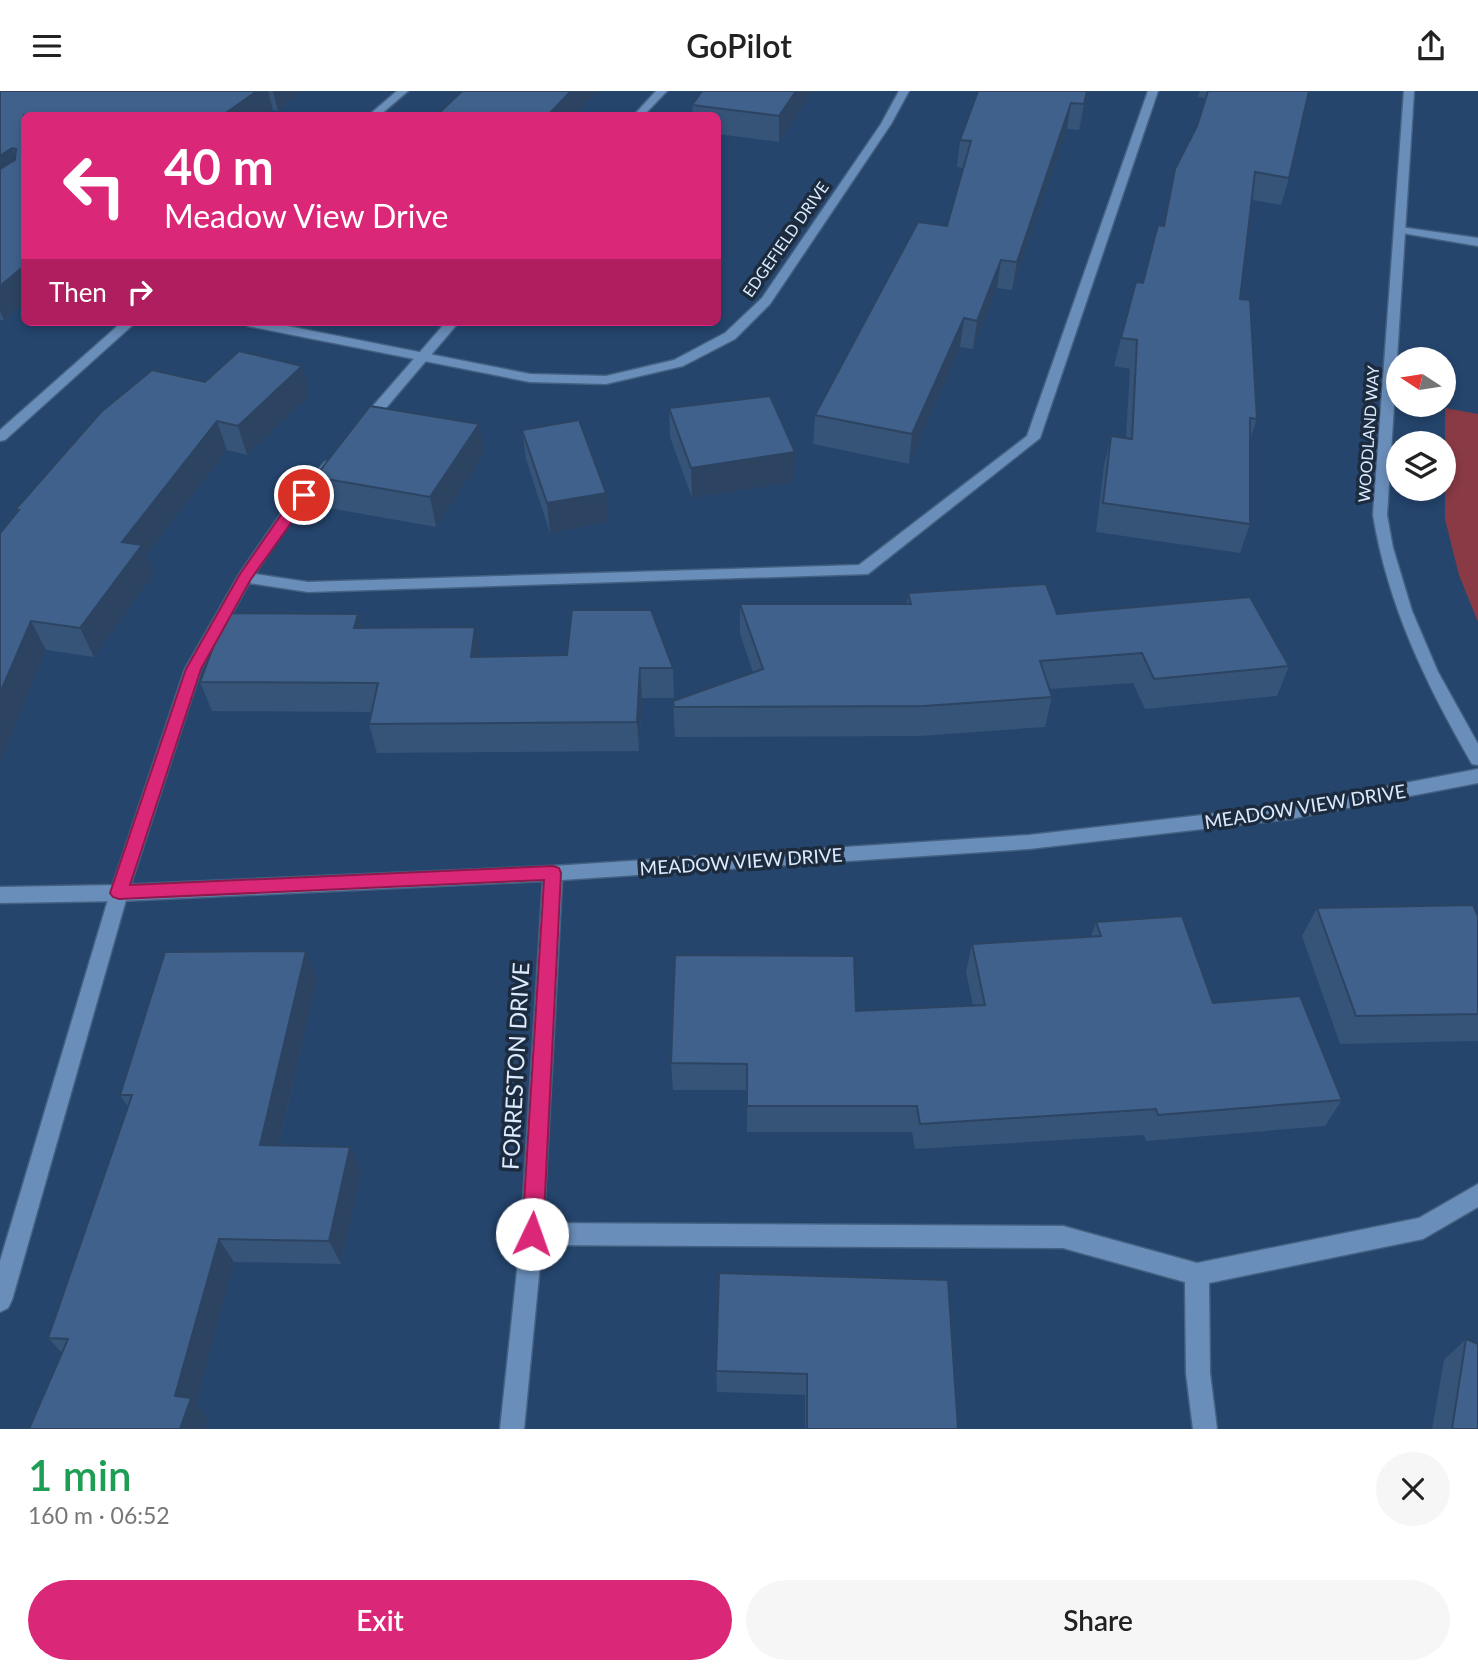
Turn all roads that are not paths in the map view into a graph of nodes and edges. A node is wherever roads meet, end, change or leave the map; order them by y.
1 (403, 91) edge
2 (662, 91) edge
3 (904, 91) edge
4 (1153, 91) edge
5 (1409, 91) edge
6 (378, 112) edge
7 (642, 112) edge
8 (1401, 230) junction
9 (1478, 242) edge
10 (125, 326) edge
11 (268, 326) edge
12 (449, 326) edge
13 (422, 357) junction
14 (0, 437) edge
15 (245, 577) junction
16 (1478, 759) edge
17 (1478, 776) edge
18 (553, 873) junction
19 (119, 893) junction
20 (0, 895) edge
21 (1478, 1195) edge
22 (532, 1234) junction
23 (1197, 1274) junction
24 (0, 1300) edge
25 (512, 1429) edge
26 (1205, 1429) edge

1 - 6 street
2 - 7 street
3 - 13 street, EDGEFIELD DRIVE
4 - 15 street
5 - 8 street, WOODLAND WAY
8 - 9 street
8 - 16 street, WOODLAND WAY
10 - 14 street
11 - 13 street, EDGEFIELD DRIVE
12 - 13 street
13 - 15 street
15 - 19 street
17 - 18 street, MEADOW VIEW DRIVE
18 - 19 street, MEADOW VIEW DRIVE
18 - 22 street, FORRESTON DRIVE
19 - 20 street, MEADOW VIEW DRIVE
19 - 24 street
21 - 23 street
22 - 23 street
22 - 25 street, FORRESTON DRIVE
23 - 26 street

